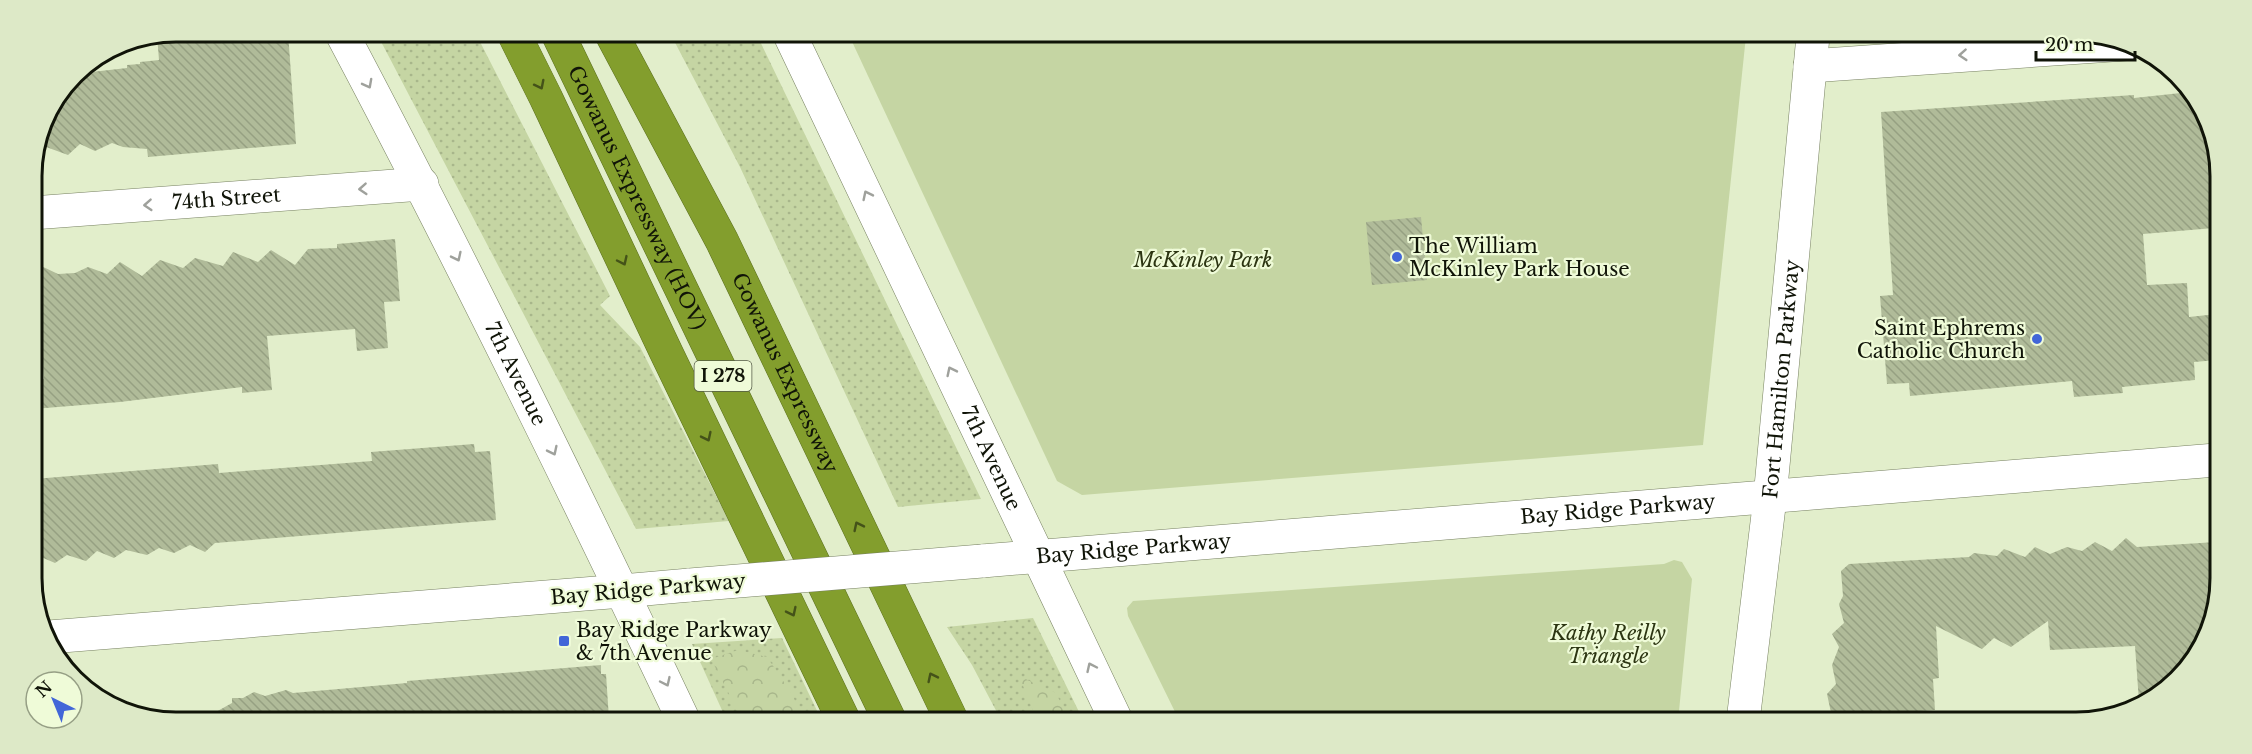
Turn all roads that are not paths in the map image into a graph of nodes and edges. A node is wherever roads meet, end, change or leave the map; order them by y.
1 (346, 42) edge
2 (518, 42) edge
3 (561, 42) edge
4 (616, 42) edge
5 (639, 42) edge
6 (793, 42) edge
7 (2100, 45) edge
8 (1811, 51) edge
9 (422, 184) junction
10 (42, 212) edge
11 (722, 241) junction
12 (2210, 461) edge
13 (1770, 498) junction
14 (1040, 557) junction
15 (622, 591) junction
16 (56, 636) edge
17 (680, 712) edge
18 (840, 712) edge
19 (886, 712) edge
20 (948, 712) edge
21 (1112, 712) edge
22 (1744, 712) edge

1 -> 9 main road, 7th Avenue
2 -> 18 highway, I 278
3 - 19 highway, Gowanus Expressway (HOV) / I 278
4 - 11 highway, Gowanus Expressway / I 278
5 - 11 highway
14 -> 6 main road, 7th Avenue
7 -> 8 main road
8 - 13 main road, Fort Hamilton Parkway
9 -> 10 main road, 74th Street
9 -> 15 main road, 7th Avenue
20 -> 11 highway, Gowanus Expressway / I 278
12 - 13 main road, Bay Ridge Parkway
13 - 14 main road, Bay Ridge Parkway
13 - 22 main road, Fort Hamilton Parkway
14 - 15 main road, Bay Ridge Parkway, bridge
21 -> 14 main road, 7th Avenue
15 - 16 main road, Bay Ridge Parkway
15 -> 17 main road, 7th Avenue

